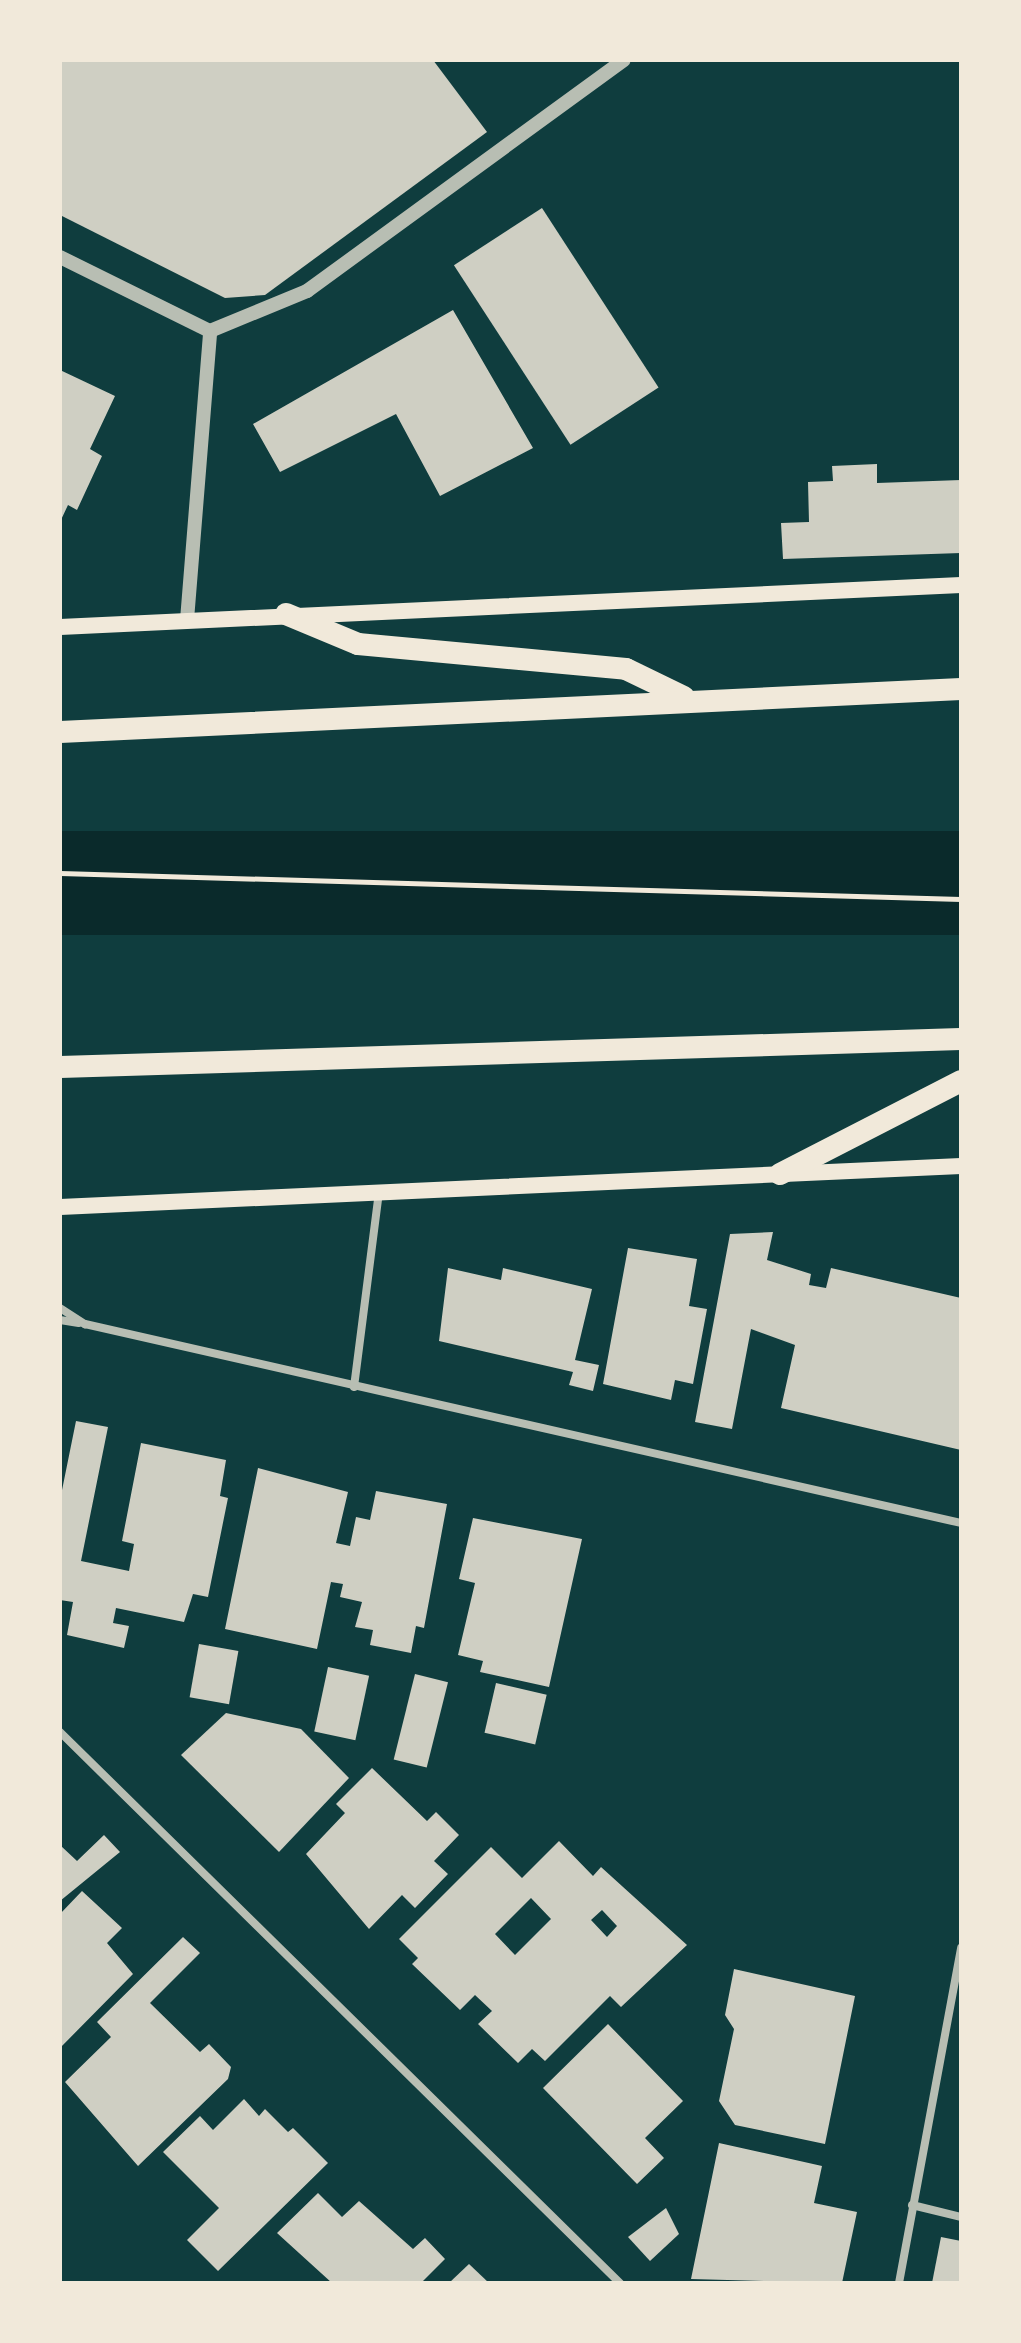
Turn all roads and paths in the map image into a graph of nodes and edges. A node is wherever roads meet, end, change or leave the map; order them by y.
1 (624, 60) edge
2 (60, 257) edge
3 (210, 331) junction
4 (961, 585) edge
5 (286, 614) junction
6 (187, 620) junction
7 (60, 627) edge
8 (961, 689) edge
9 (689, 699) junction
10 (60, 732) edge
11 (60, 873) edge
12 (961, 899) edge
13 (961, 1039) edge
14 (60, 1067) edge
15 (961, 1081) edge
16 (961, 1166) edge
17 (780, 1174) junction
18 (379, 1192) junction
19 (60, 1207) edge
20 (60, 1308) edge
21 (60, 1320) edge
22 (85, 1324) junction
23 (354, 1387) junction
24 (961, 1523) edge
25 (60, 1732) edge
26 (961, 1948) edge
27 (912, 2205) junction
28 (961, 2217) edge
29 (620, 2283) edge
30 (899, 2283) edge

1 - 3 street
2 - 3 street
3 - 6 street
4 - 5 main road
5 - 6 main road
5 - 9 highway
6 - 7 main road
8 - 9 highway
9 - 10 highway
11 - 12 path
13 - 14 highway
15 - 17 highway
16 - 17 main road
17 - 18 main road
18 - 19 main road
18 - 23 street
20 - 22 street
21 - 22 street
22 - 23 street
23 - 24 street
25 - 29 street
26 - 27 street
27 - 28 street
27 - 30 street

